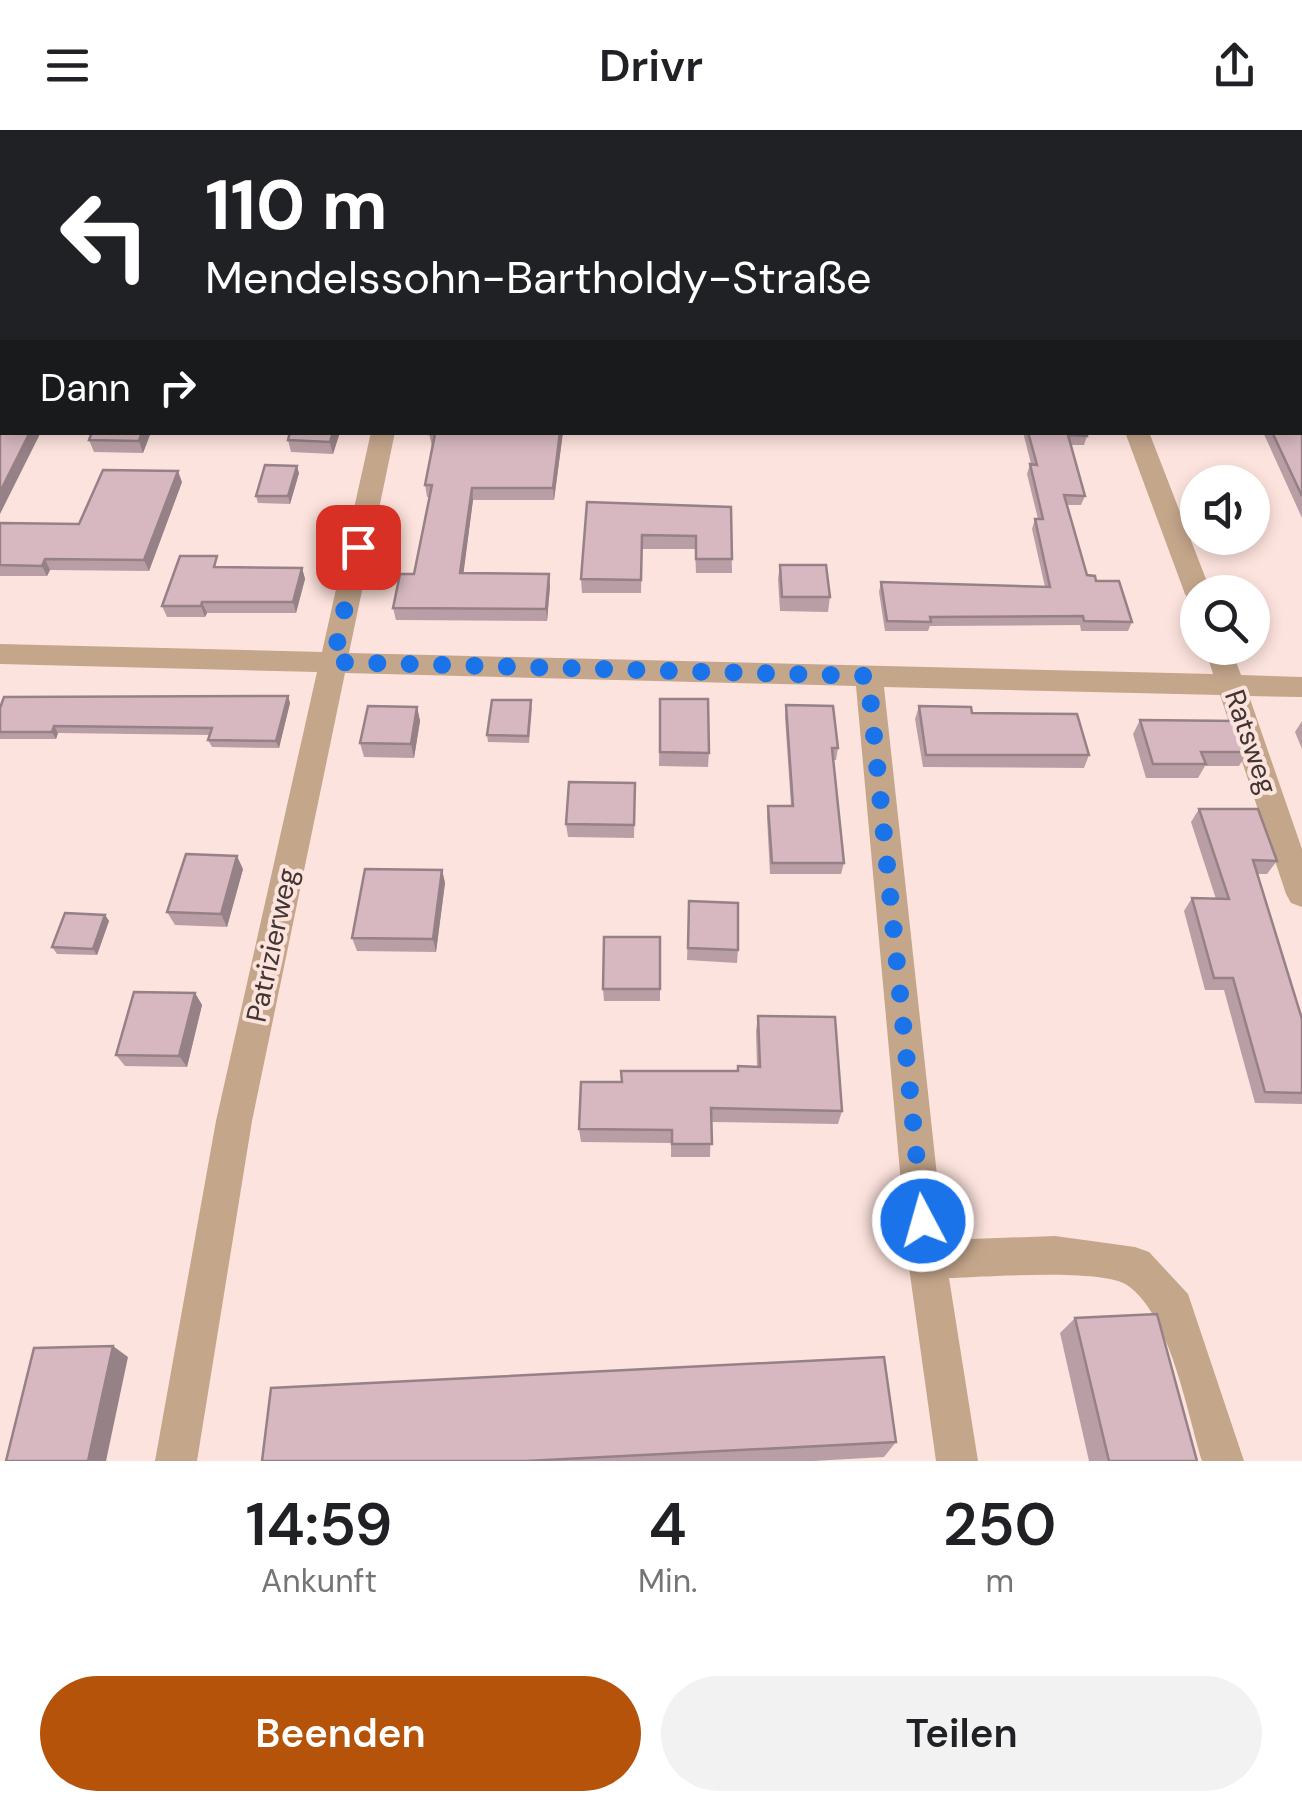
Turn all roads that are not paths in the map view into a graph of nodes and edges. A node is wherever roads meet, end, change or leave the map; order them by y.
1 (382, 435) edge
2 (1138, 435) edge
3 (1191, 575) edge
4 (2, 658) edge
5 (333, 662) junction
6 (1224, 665) edge
7 (868, 676) junction
8 (1232, 686) junction
9 (1302, 687) edge
10 (1302, 894) edge
11 (926, 1260) junction
12 (176, 1461) edge
13 (957, 1461) edge
14 (1222, 1461) edge

1 - 5 street, Patrizierweg
2 - 3 street
4 - 5 street
5 - 7 street
5 - 12 street, Patrizierweg
6 - 8 street, Ratsweg
7 - 8 street
7 - 11 street
8 - 9 street
8 - 10 street, Ratsweg
11 - 13 street
11 - 14 street

